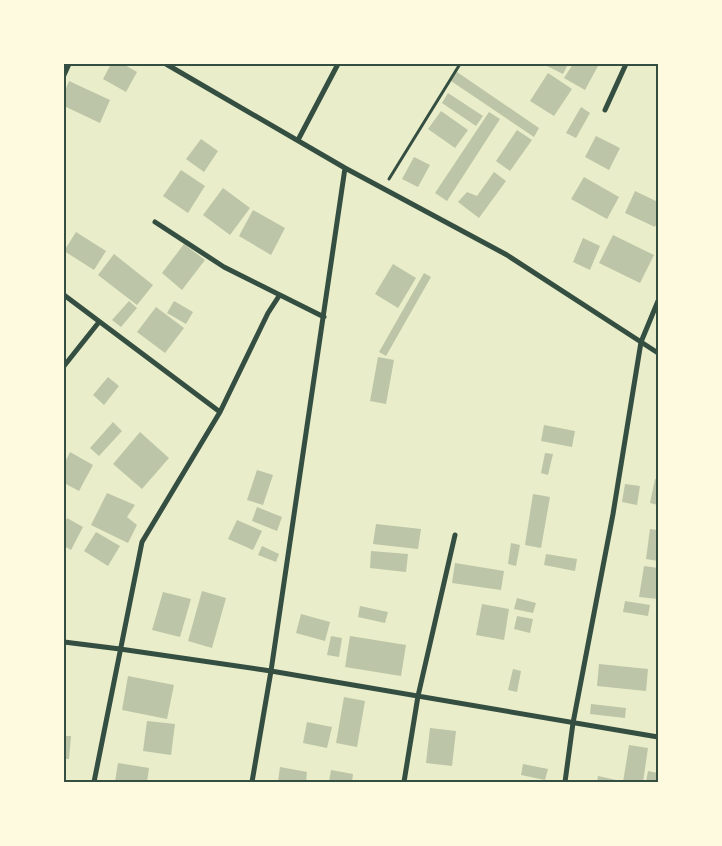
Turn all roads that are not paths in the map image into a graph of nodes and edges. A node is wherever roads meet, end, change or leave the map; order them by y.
1 (69, 64) edge
2 (166, 64) edge
3 (338, 64) edge
4 (626, 64) edge
5 (64, 75) edge
6 (604, 110) dead end
7 (298, 140) junction
8 (346, 168) junction
9 (155, 222) dead end
10 (64, 295) edge
11 (279, 296) junction
12 (658, 302) edge
13 (324, 317) junction
14 (99, 322) junction
15 (641, 342) junction
16 (658, 353) edge
17 (64, 366) edge
18 (220, 412) junction
19 (455, 535) dead end
20 (64, 642) edge
21 (120, 648) junction
22 (271, 671) junction
23 (418, 696) junction
24 (573, 723) junction
25 (658, 737) edge
26 (94, 782) edge
27 (252, 782) edge
28 (404, 782) edge
29 (565, 782) edge

1 - 5 street
2 - 7 street
3 - 7 street
4 - 6 street
7 - 8 street
8 - 13 street
8 - 15 street
9 - 11 street
10 - 14 street
11 - 13 street
11 - 18 street
12 - 15 street
13 - 22 street
14 - 17 street
14 - 18 street
15 - 16 street
15 - 24 street
18 - 21 street
19 - 23 street
20 - 21 street
21 - 22 street
21 - 26 street
22 - 23 street
22 - 27 street
23 - 24 street
23 - 28 street
24 - 25 street
24 - 29 street

